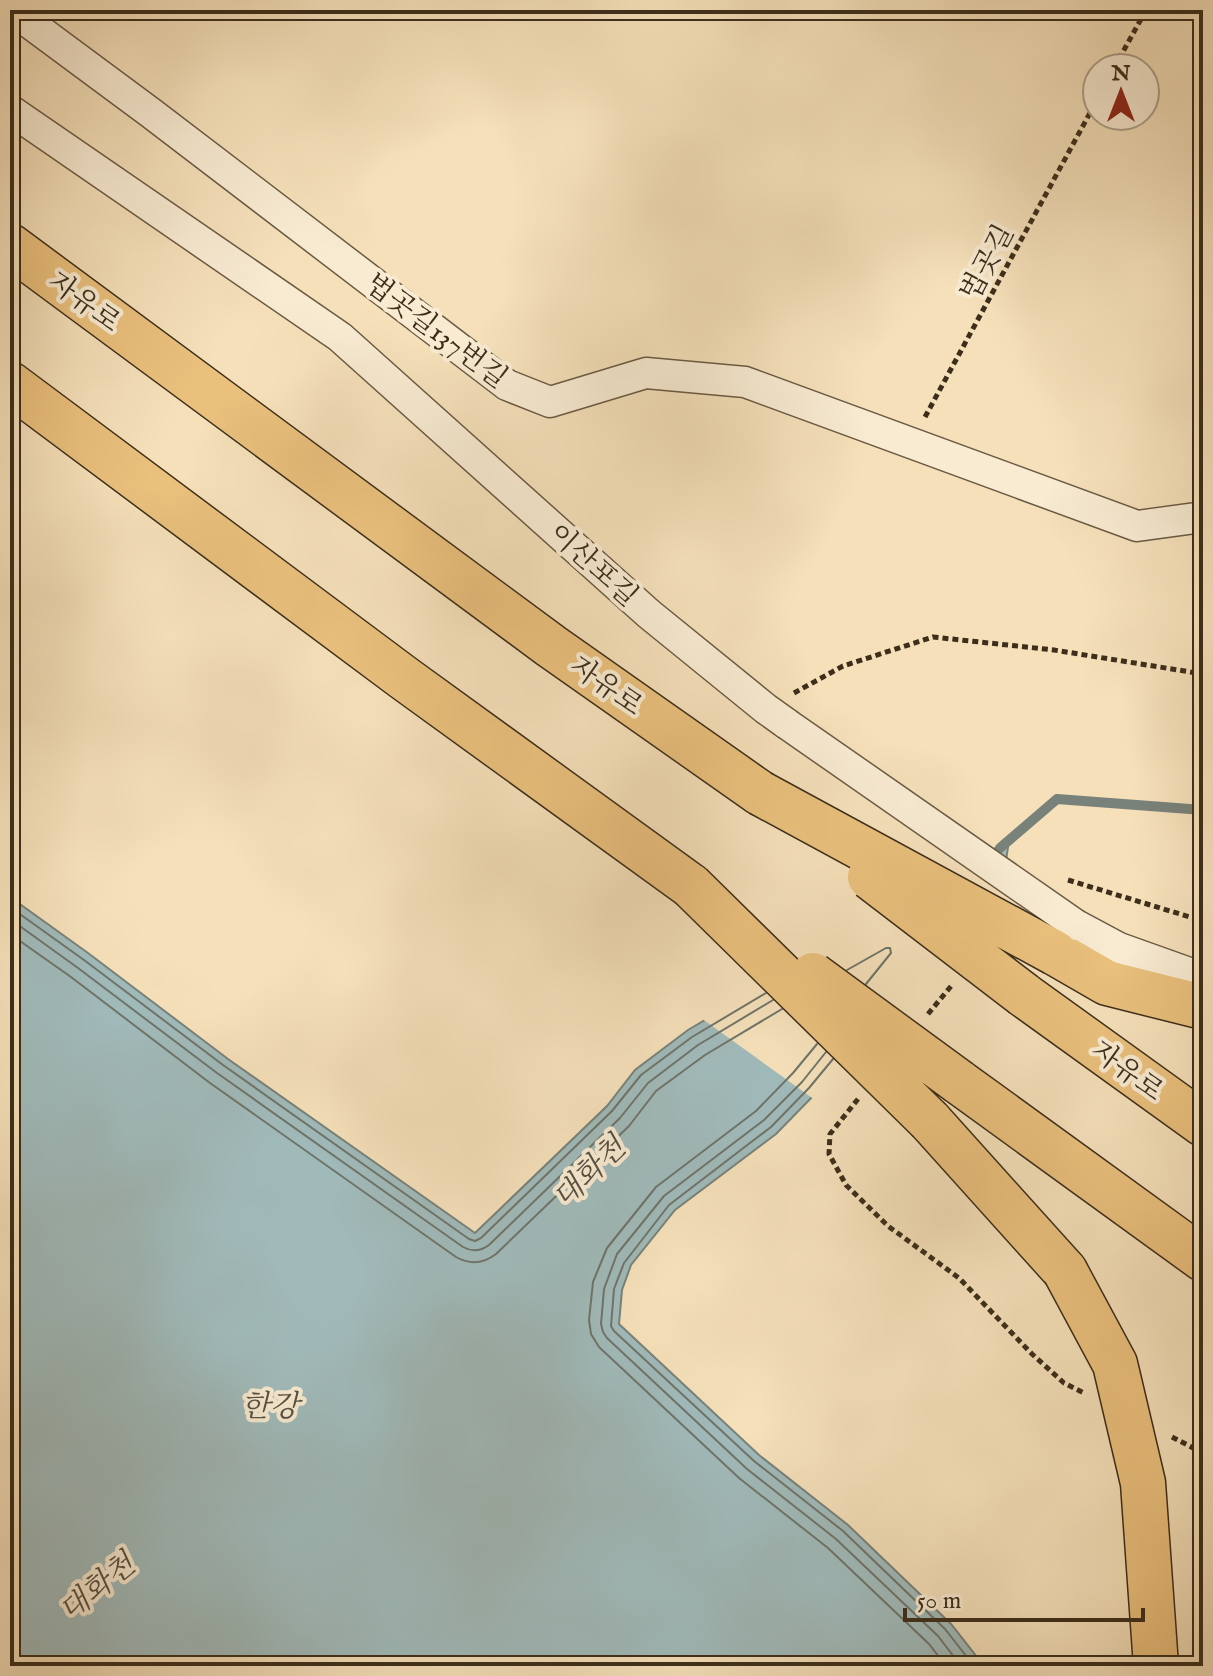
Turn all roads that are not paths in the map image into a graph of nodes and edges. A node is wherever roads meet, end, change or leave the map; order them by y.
1 (12, 10) edge
2 (10, 110) edge
3 (10, 246) edge
4 (10, 384) edge
5 (1203, 517) edge
6 (760, 793) junction
7 (691, 886) junction
8 (1066, 939) junction
9 (1203, 978) edge
10 (1203, 1007) edge
11 (1203, 1124) edge
12 (1203, 1259) edge
13 (1156, 1666) edge

1 - 5 street, 법곳길137번길
2 - 8 street, 이산포길, bridge
3 - 6 highway, 자유로
4 - 7 highway
6 - 8 highway, bridge
6 - 11 highway, 자유로, bridge
7 - 12 highway, bridge
7 - 13 highway, bridge
8 - 9 street, 이산포길
8 - 10 highway

